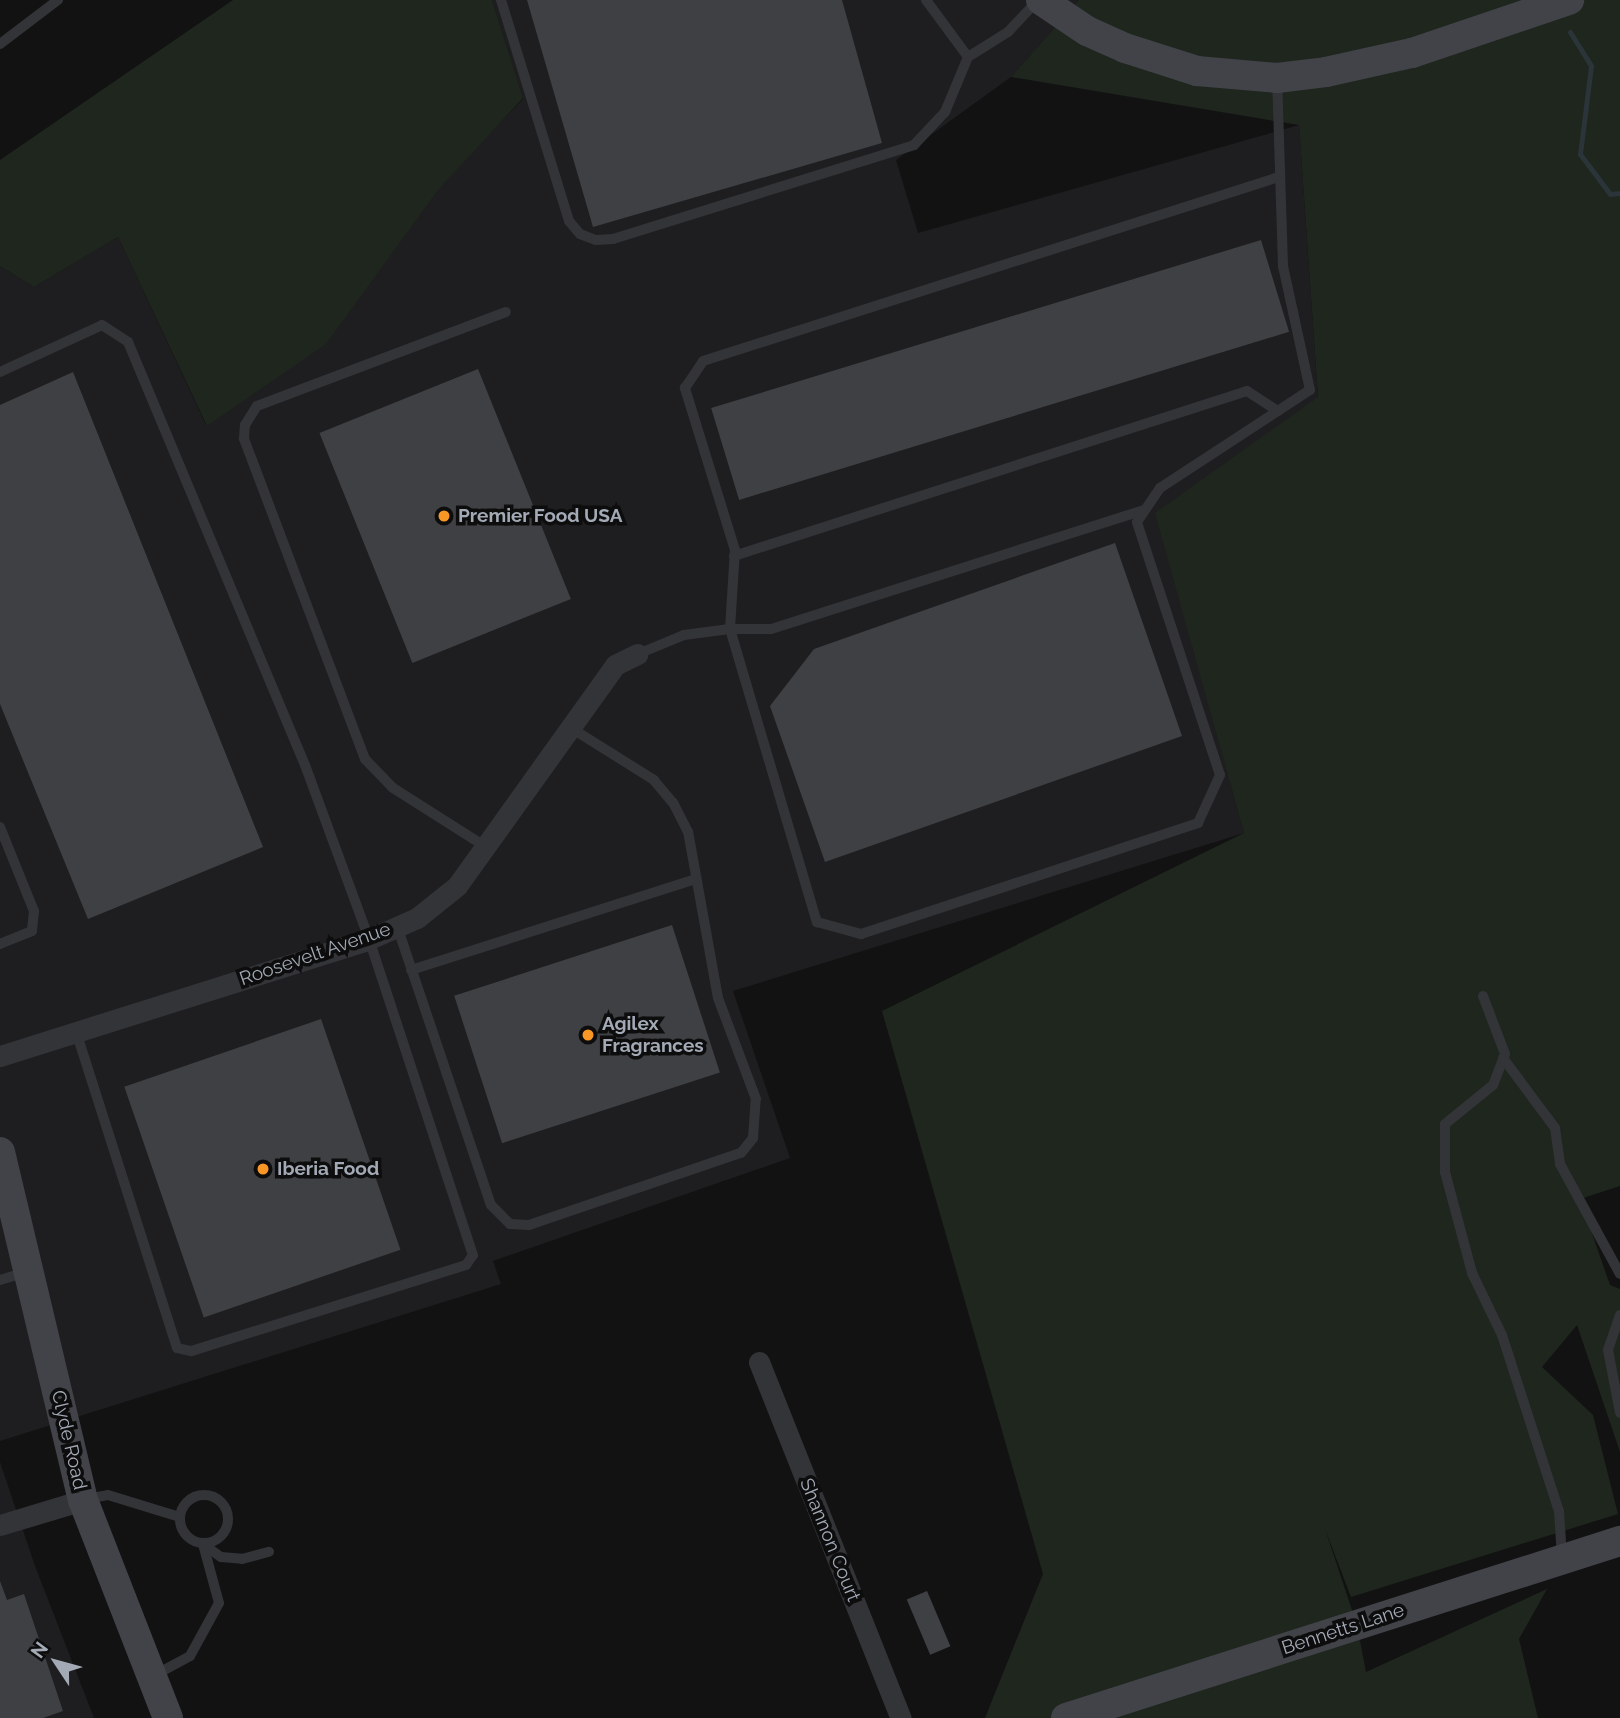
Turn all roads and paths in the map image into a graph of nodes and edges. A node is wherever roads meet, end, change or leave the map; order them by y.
1 (58, 0) edge
2 (501, 0) edge
3 (926, 0) edge
4 (1039, 0) edge
5 (1569, 0) edge
6 (0, 44) edge
7 (968, 57) junction
8 (1277, 78) junction
9 (1279, 177) junction
10 (506, 312) dead end
11 (0, 372) edge
12 (1278, 411) junction
13 (1144, 510) junction
14 (734, 556) junction
15 (730, 629) junction
16 (638, 654) joint
17 (571, 728) junction
18 (0, 827) edge
19 (486, 847) junction
20 (696, 879) junction
21 (397, 926) junction
22 (369, 939) junction
23 (0, 944) edge
24 (411, 970) junction
25 (1483, 996) dead end
26 (76, 1031) junction
27 (0, 1056) edge
28 (1503, 1058) junction
29 (0, 1152) edge
30 (6, 1205) edge
31 (29, 1271) junction
32 (1620, 1274) edge
33 (0, 1280) edge
34 (1620, 1315) edge
35 (759, 1362) dead end
36 (1620, 1413) edge
37 (83, 1500) junction
38 (180, 1517) junction
39 (0, 1525) edge
40 (1620, 1541) edge
41 (203, 1544) junction
42 (269, 1552) dead end
43 (1562, 1559) junction
44 (152, 1676) junction
45 (168, 1718) edge
46 (901, 1718) edge
47 (1066, 1718) edge

1 - 6 lane
2 - 7 lane
3 - 7 lane
4 - 7 lane
4 - 8 street
5 - 8 street
8 - 9 lane
9 - 12 lane
9 - 14 lane
10 - 19 lane
11 - 22 lane
12 - 13 lane
12 - 14 lane
13 - 15 lane
13 - 15 lane
14 - 15 lane
15 - 16 lane
16 - 17 street, Roosevelt Avenue
17 - 19 street, Roosevelt Avenue
17 - 20 lane
18 - 23 lane
19 - 21 street, Roosevelt Avenue
20 - 24 lane
20 - 24 lane
21 - 22 street, Roosevelt Avenue
21 - 24 lane
22 - 26 street, Roosevelt Avenue
22 - 26 lane
25 - 28 lane
26 - 27 street, Roosevelt Avenue
28 - 32 lane
28 - 43 lane
29 - 30 street, Clyde Road
30 - 31 street, Clyde Road
31 - 33 lane
31 - 37 street, Clyde Road
34 - 36 lane
35 - 46 street, Shannon Court
37 - 38 lane
37 - 39 street
37 - 44 street, Clyde Road
38 - 41 lane
38 - 41 lane
40 - 43 street, Bennetts Lane
41 - 42 lane
41 - 44 lane
43 - 47 street, Bennetts Lane
44 - 45 street, Clyde Road

